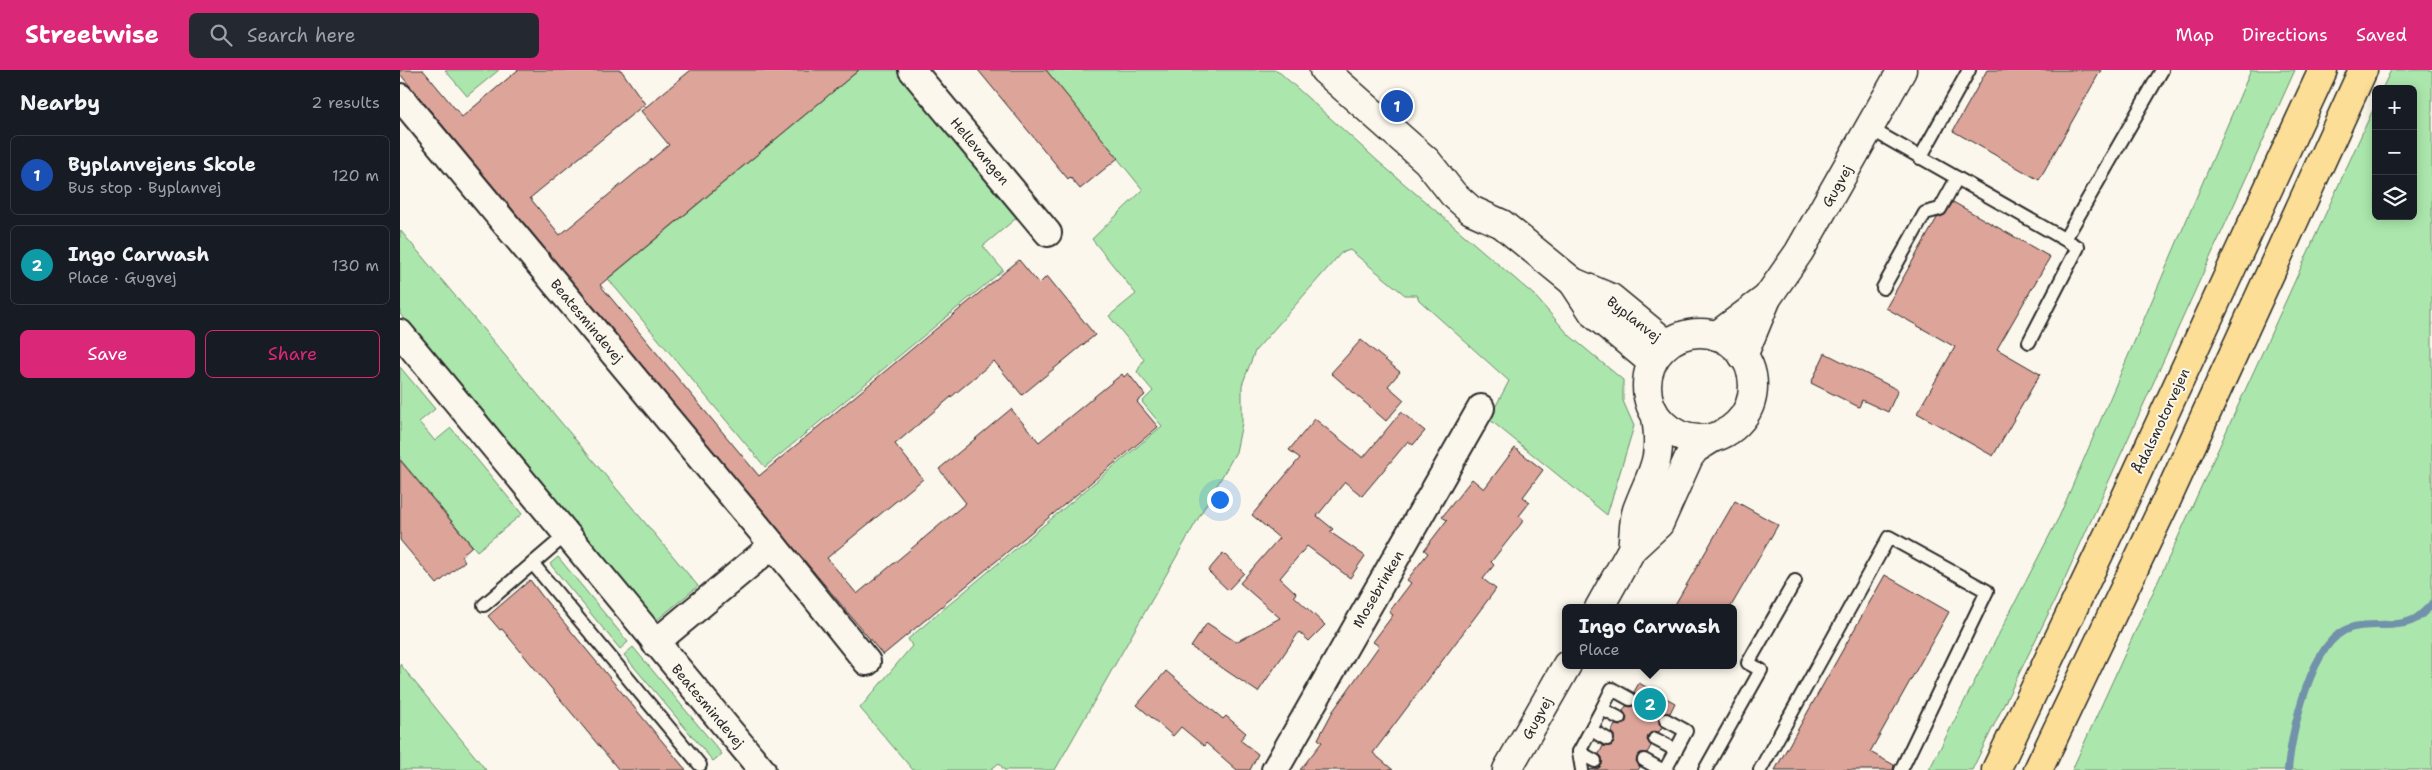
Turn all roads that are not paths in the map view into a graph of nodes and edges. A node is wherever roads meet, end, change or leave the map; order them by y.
1 (912, 70) edge
2 (1324, 70) edge
3 (1902, 70) edge
4 (1969, 70) edge
5 (2162, 70) edge
6 (2323, 70) edge
7 (2363, 70) edge
8 (400, 97) edge
9 (1870, 128) junction
10 (1920, 158) junction
11 (1957, 178) junction
12 (1048, 232) dead end
13 (2065, 239) junction
14 (1883, 288) dead end
15 (1767, 298) junction
16 (400, 333) edge
17 (1716, 336) junction
18 (2029, 342) dead end
19 (1659, 353) junction
20 (1743, 356) junction
21 (1481, 408) dead end
22 (1656, 418) junction
23 (1711, 439) junction
24 (567, 534) junction
25 (773, 545) junction
26 (1632, 548) junction
27 (533, 564) junction
28 (1795, 580) dead end
29 (484, 604) dead end
30 (1601, 604) edge
31 (655, 643) junction
32 (867, 662) dead end
33 (1564, 669) edge
34 (1630, 699) dead end
35 (1602, 709) junction
36 (1619, 718) dead end
37 (1666, 720) dead end
38 (1591, 730) junction
39 (1607, 739) dead end
40 (1655, 739) dead end
41 (1676, 750) junction
42 (1579, 752) junction
43 (1644, 760) dead end
44 (1595, 761) dead end
45 (700, 765) dead end
46 (762, 770) edge
47 (1274, 770) edge
48 (1507, 770) edge
49 (1582, 770) edge
50 (1663, 770) edge
51 (1705, 770) edge
52 (1760, 770) edge
53 (1901, 770) edge
54 (1996, 770) edge
55 (2038, 770) edge

1 - 12 street, Hellevangen
2 - 19 street, Byplanvej
3 - 9 street, Gugvej
4 - 10 lane
5 - 13 lane
6 - 54 highway, Ådalsmotorvejen
7 - 55 highway
8 - 25 street, Beatesmindevej
9 - 10 lane
9 - 15 street, Gugvej
10 - 11 lane
11 - 13 lane
11 - 14 lane
13 - 18 lane
15 - 17 street, Gugvej
15 - 20 street, Gugvej
16 - 24 street, Beatesmindevej
17 - 19 street
17 - 20 street
19 - 22 street
20 - 23 street
21 - 47 street, Mosebrinken
22 - 23 street
22 - 26 street
23 - 26 street
24 - 27 lane
24 - 31 street, Beatesmindevej
25 - 31 street
25 - 32 street, Beatesmindevej
26 - 30 street
27 - 29 lane
27 - 45 lane
28 - 51 lane
31 - 46 street, Beatesmindevej
33 - 48 street, Gugvej
34 - 35 lane
35 - 36 lane
35 - 38 lane
37 - 41 lane
38 - 39 lane
38 - 42 lane
40 - 41 lane
41 - 50 lane
42 - 44 lane
42 - 49 lane
43 - 50 lane
52 - 53 lane

